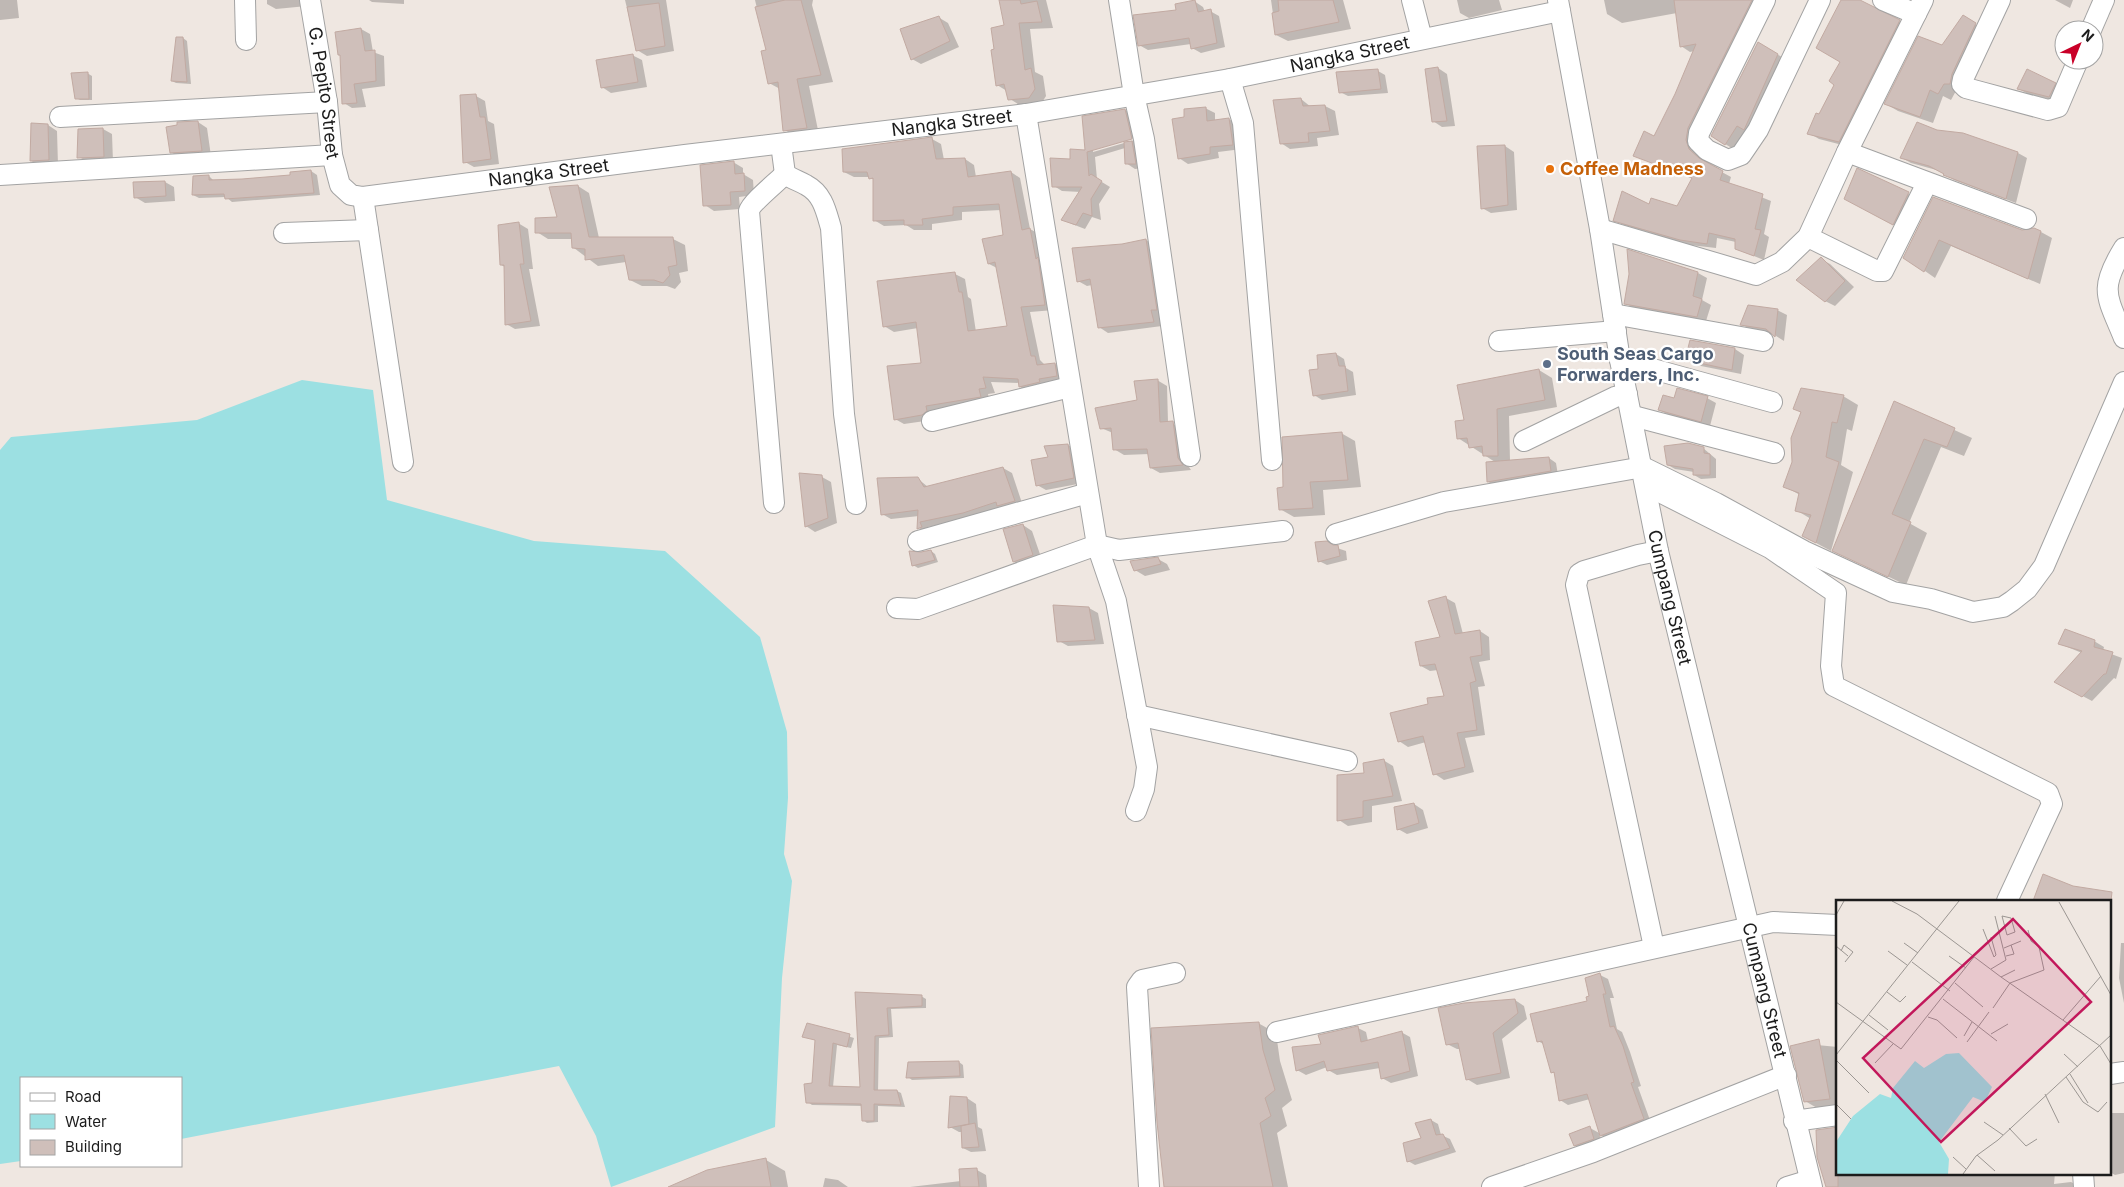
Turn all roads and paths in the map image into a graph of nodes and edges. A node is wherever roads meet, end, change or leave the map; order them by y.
1 (245, 0) edge
2 (310, 0) edge
3 (1119, 0) edge
4 (1412, 0) edge
5 (1765, 0) edge
6 (1820, 0) edge
7 (1883, 0) edge
8 (2000, 0) edge
9 (2104, 0) edge
10 (1559, 5) edge
11 (1920, 7) edge
12 (2095, 20) edge
13 (1422, 39) junction
14 (246, 40) dead end
15 (2074, 70) edge
16 (1230, 79) junction
17 (1134, 95) junction
18 (326, 102) junction
19 (1026, 114) junction
20 (60, 118) dead end
21 (781, 144) junction
22 (1847, 152) junction
23 (332, 155) junction
24 (785, 174) junction
25 (0, 175) edge
26 (1927, 183) junction
27 (363, 197) junction
28 (2026, 219) dead end
29 (1600, 229) junction
30 (368, 230) junction
31 (284, 233) dead end
32 (1808, 237) junction
33 (2124, 248) edge
34 (1614, 322) junction
35 (2124, 338) edge
36 (1499, 341) dead end
37 (1763, 341) dead end
38 (1620, 360) junction
39 (2124, 382) edge
40 (1070, 387) junction
41 (1628, 394) junction
42 (1772, 402) dead end
43 (1633, 416) junction
44 (932, 421) dead end
45 (1524, 441) dead end
46 (1774, 453) dead end
47 (1190, 456) dead end
48 (1272, 460) dead end
49 (403, 462) dead end
50 (1644, 476) junction
51 (1088, 493) junction
52 (774, 503) dead end
53 (856, 504) dead end
54 (1283, 531) dead end
55 (1336, 534) dead end
56 (918, 541) dead end
57 (1097, 545) junction
58 (1658, 551) junction
59 (896, 608) dead end
60 (1137, 715) junction
61 (1348, 761) dead end
62 (1136, 811) dead end
63 (2007, 900) edge
64 (1836, 925) edge
65 (1750, 928) junction
66 (1654, 947) junction
67 (1175, 973) dead end
68 (1277, 1032) dead end
69 (1786, 1075) junction
70 (1836, 1115) edge
71 (1794, 1121) junction
72 (2082, 1174) edge
73 (1811, 1184) edge
74 (1149, 1187) edge
75 (1492, 1187) edge
76 (1787, 1187) edge
77 (2084, 1187) edge

1 - 14 street
2 - 18 street, G. Pepito Street
3 - 17 street
4 - 13 street
5 - 6 street
7 - 11 street
8 - 15 street
9 - 12 street
10 - 13 street, Nangka Street
10 - 29 street, Cumpang Street
11 - 22 street
13 - 16 street, Nangka Street
16 - 17 street, Nangka Street
16 - 48 street
17 - 19 street, Nangka Street
17 - 47 street
18 - 20 street
18 - 23 street, G. Pepito Street
19 - 21 street, Nangka Street
19 - 40 street
21 - 24 street
21 - 27 street, Nangka Street
22 - 26 street
22 - 32 street
23 - 25 street
23 - 27 street, G. Pepito Street
24 - 52 street
24 - 53 street
26 - 28 street
26 - 32 street
27 - 30 street
29 - 32 street
29 - 34 street, Cumpang Street
30 - 31 street
30 - 49 street
33 - 35 street
34 - 36 street
34 - 37 street
34 - 38 street, Cumpang Street
38 - 41 street, Cumpang Street
38 - 42 street
39 - 50 street
40 - 44 street
40 - 51 street
41 - 43 street, Cumpang Street
41 - 45 street
43 - 46 street
43 - 50 street, Cumpang Street
50 - 55 street
50 - 58 street, Cumpang Street
50 - 63 street
51 - 56 street
51 - 57 street
54 - 57 street
57 - 59 street
57 - 60 street
58 - 65 street, Cumpang Street
58 - 66 street
60 - 61 street
60 - 62 street
64 - 65 street
65 - 66 street
65 - 69 street, Cumpang Street
66 - 68 street
67 - 74 street
69 - 71 street, Cumpang Street
69 - 75 street
70 - 71 street
71 - 73 street, Cumpang Street
72 - 77 street
73 - 76 street

